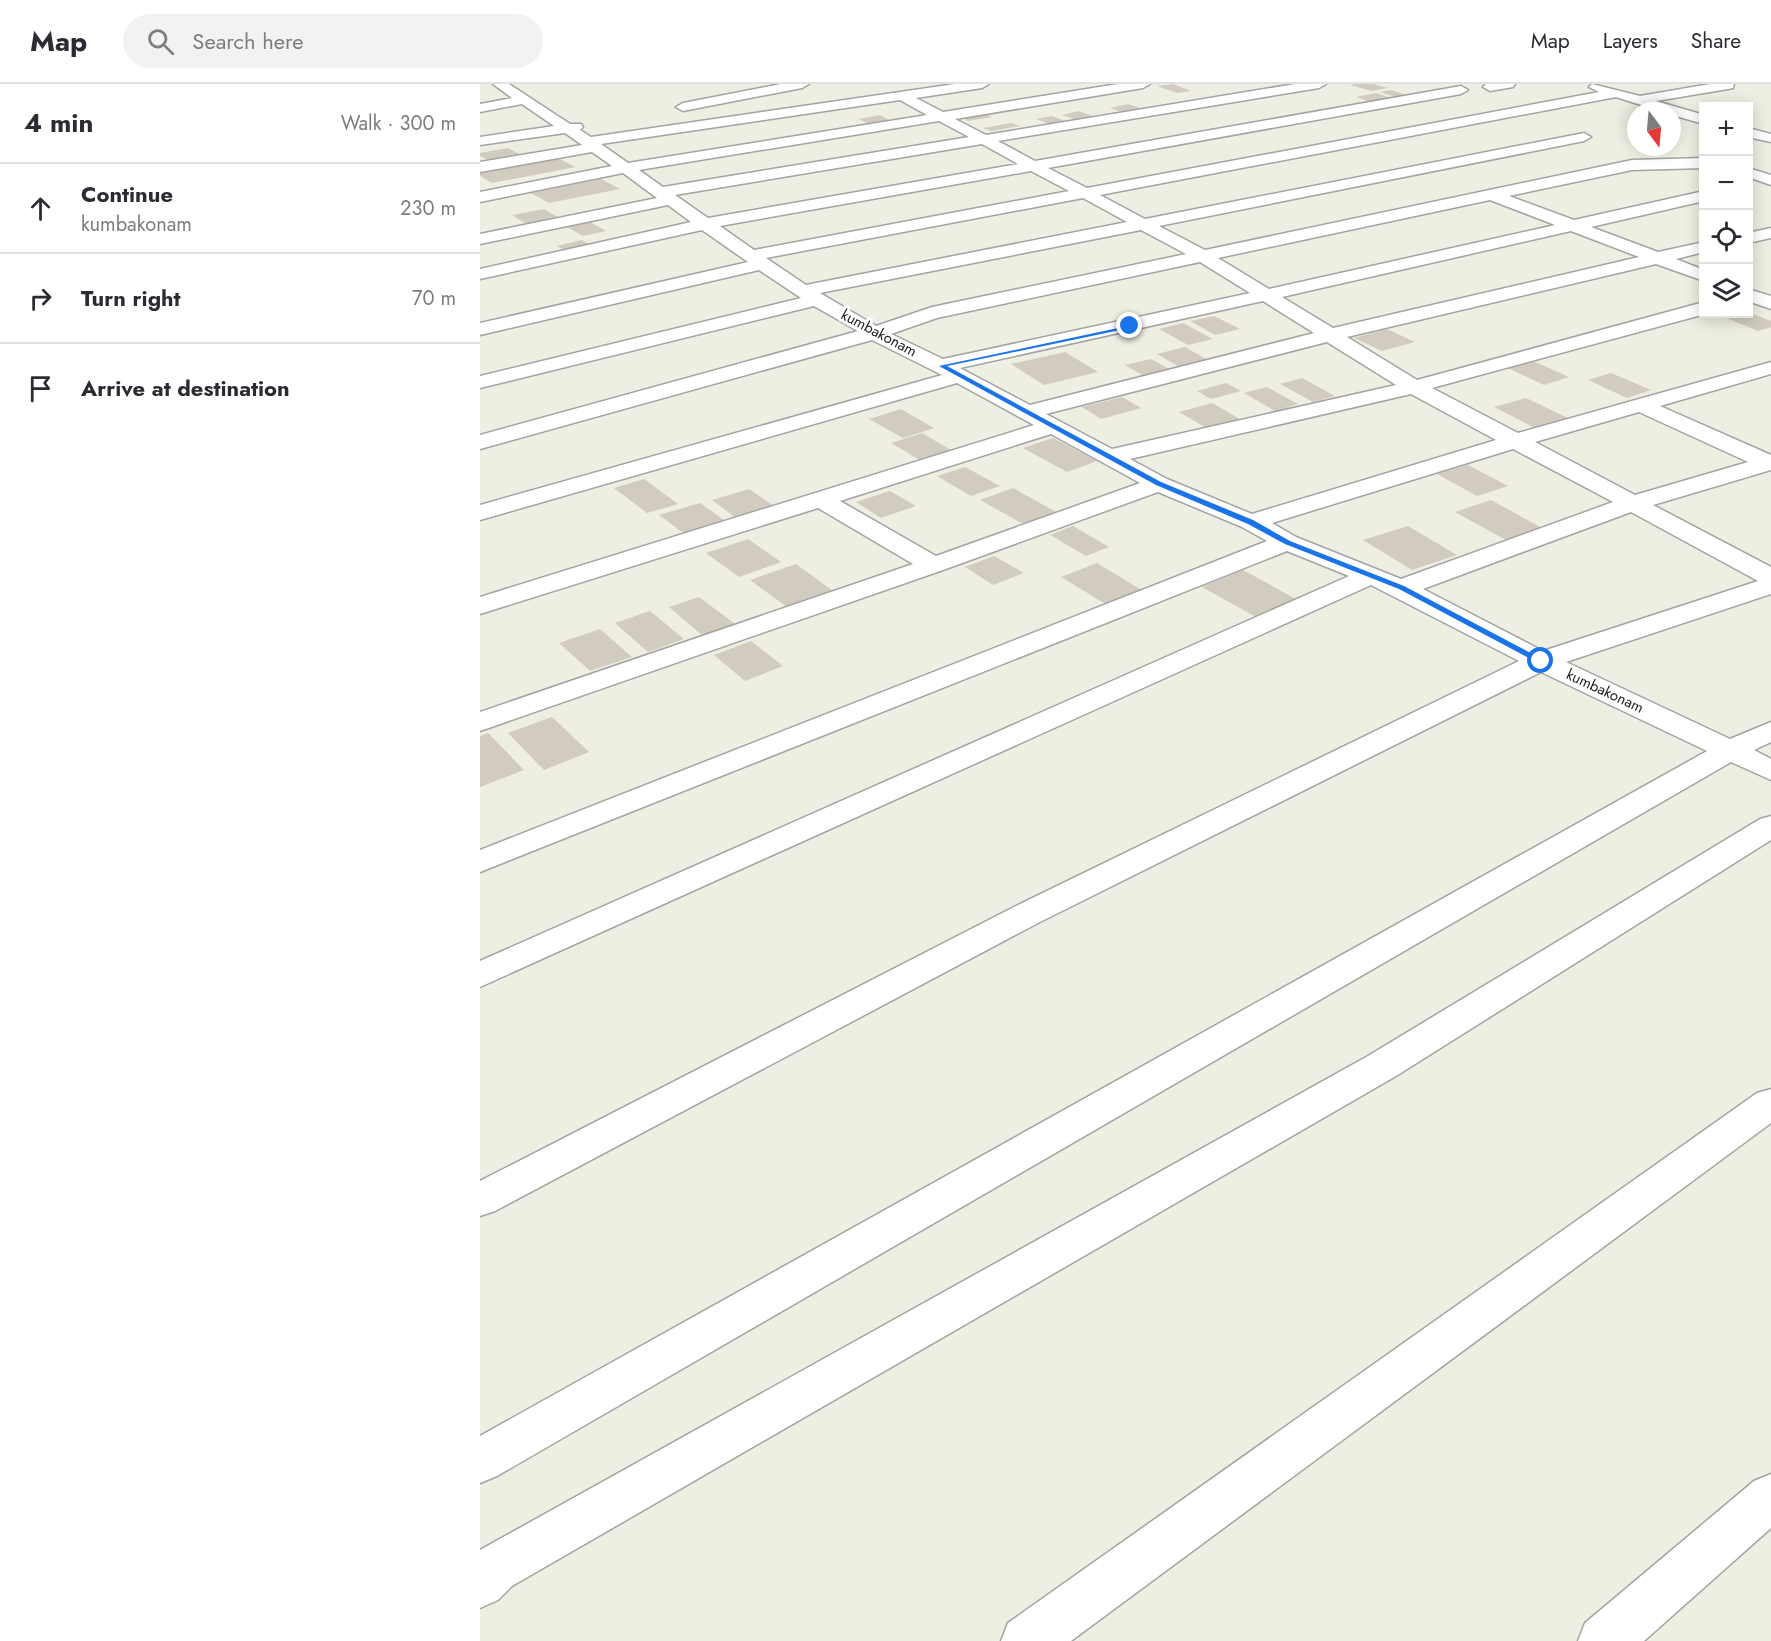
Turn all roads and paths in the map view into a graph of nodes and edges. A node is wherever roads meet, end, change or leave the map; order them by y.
1 (500, 84) edge
2 (802, 84) edge
3 (982, 84) edge
4 (1143, 84) edge
5 (1234, 84) edge
6 (1319, 84) edge
7 (1508, 84) edge
8 (1588, 84) edge
9 (1728, 85) edge
10 (1490, 87) dead end
11 (1461, 90) dead end
12 (1617, 93) junction
13 (1264, 94) junction
14 (902, 96) junction
15 (525, 100) junction
16 (1638, 100) junction
17 (480, 108) edge
18 (673, 108) dead end
19 (1317, 117) junction
20 (943, 118) junction
21 (1699, 118) edge
22 (1699, 126) edge
23 (567, 128) junction
24 (1683, 130) dead end
25 (1753, 133) edge
26 (591, 137) junction
27 (1584, 137) dead end
28 (982, 138) junction
29 (1771, 138) edge
30 (1370, 140) junction
31 (480, 141) edge
32 (1699, 164) edge
33 (1033, 166) junction
34 (480, 167) edge
35 (1440, 167) junction
36 (626, 168) junction
37 (1753, 174) edge
38 (1770, 180) edge
39 (1482, 183) junction
40 (1753, 183) edge
41 (1087, 195) junction
42 (665, 196) junction
43 (1699, 196) edge
44 (480, 197) edge
45 (1666, 205) junction
46 (1694, 215) dead end
47 (705, 224) junction
48 (1143, 225) junction
49 (1575, 227) junction
50 (480, 239) edge
51 (1699, 248) edge
52 (1203, 256) junction
53 (1653, 257) junction
54 (757, 260) junction
55 (480, 274) edge
56 (1699, 274) edge
57 (1771, 290) edge
58 (1266, 294) junction
59 (1753, 294) edge
60 (811, 295) junction
61 (1753, 296) edge
62 (1771, 303) edge
63 (1699, 309) edge
64 (480, 329) edge
65 (874, 333) junction
66 (1330, 335) junction
67 (1771, 368) edge
68 (951, 371) junction
69 (480, 382) edge
70 (1414, 387) junction
71 (1640, 405) junction
72 (1026, 413) junction
73 (1052, 427) junction
74 (1515, 441) junction
75 (480, 442) edge
76 (1108, 457) junction
77 (1770, 462) edge
78 (1158, 484) junction
79 (820, 499) junction
80 (1634, 503) junction
81 (480, 513) edge
82 (1251, 522) junction
83 (1287, 542) junction
84 (934, 566) junction
85 (1372, 575) junction
86 (1771, 577) edge
87 (1771, 585) edge
88 (1401, 588) junction
89 (480, 606) edge
90 (1541, 661) junction
91 (480, 722) edge
92 (1771, 731) edge
93 (1730, 750) junction
94 (1771, 771) edge
95 (1771, 826) edge
96 (480, 862) edge
97 (480, 975) edge
98 (1771, 1102) edge
99 (480, 1200) edge
100 (480, 1461) edge
101 (1771, 1497) edge
102 (480, 1583) edge
103 (1027, 1641) edge
104 (1604, 1641) edge

1 - 15 street, kumbakonam
2 - 18 street
3 - 14 street
4 - 20 street
5 - 13 street
6 - 13 street
7 - 10 street
8 - 12 street
9 - 16 street
11 - 19 street
12 - 16 street
12 - 30 street
13 - 19 street
13 - 28 street
14 - 20 street
14 - 26 street
15 - 17 street
15 - 23 street, kumbakonam
16 - 21 street
19 - 30 street
19 - 33 street
20 - 28 street
20 - 36 street
22 - 24 street
23 - 26 street, kumbakonam
23 - 31 street
25 - 29 street
26 - 34 street
26 - 36 street, kumbakonam
27 - 35 street
28 - 33 street
28 - 42 street
30 - 35 street
30 - 41 street
32 - 39 street
33 - 41 street
33 - 47 street
35 - 39 street
35 - 48 street
36 - 42 street, kumbakonam
36 - 44 street
37 - 38 street
38 - 40 street
39 - 49 street
39 - 52 street
41 - 48 street
41 - 54 street
42 - 47 street, kumbakonam
42 - 50 street
43 - 45 street
45 - 46 street
45 - 49 street
47 - 54 street, kumbakonam
47 - 55 street
48 - 52 street
48 - 60 street
49 - 53 street
49 - 58 street
51 - 53 street
52 - 58 street
52 - 65 street
53 - 56 street
53 - 66 street
54 - 60 street, kumbakonam
54 - 64 street
57 - 59 street
58 - 66 street
58 - 68 street
60 - 65 street, kumbakonam
60 - 69 street
61 - 62 street
63 - 70 street
65 - 68 street, kumbakonam
65 - 75 street
66 - 70 street
66 - 72 street
67 - 71 street
68 - 72 street, kumbakonam
68 - 81 street
70 - 74 street
70 - 76 street
71 - 74 street
71 - 77 street
72 - 73 street, kumbakonam
73 - 76 street, kumbakonam
73 - 79 street
74 - 80 street
74 - 82 street
76 - 78 street, kumbakonam
77 - 80 street
78 - 82 street, kumbakonam
78 - 84 street
79 - 84 street
79 - 89 street
80 - 86 street
80 - 88 street
82 - 83 street, kumbakonam
83 - 85 street, kumbakonam
83 - 96 street
84 - 91 street
85 - 88 street, kumbakonam
85 - 97 street
87 - 90 street
88 - 90 street, kumbakonam
90 - 93 street, kumbakonam
90 - 99 street
92 - 93 street
93 - 94 street, kumbakonam
93 - 100 street
95 - 102 street
98 - 103 street
101 - 104 street

